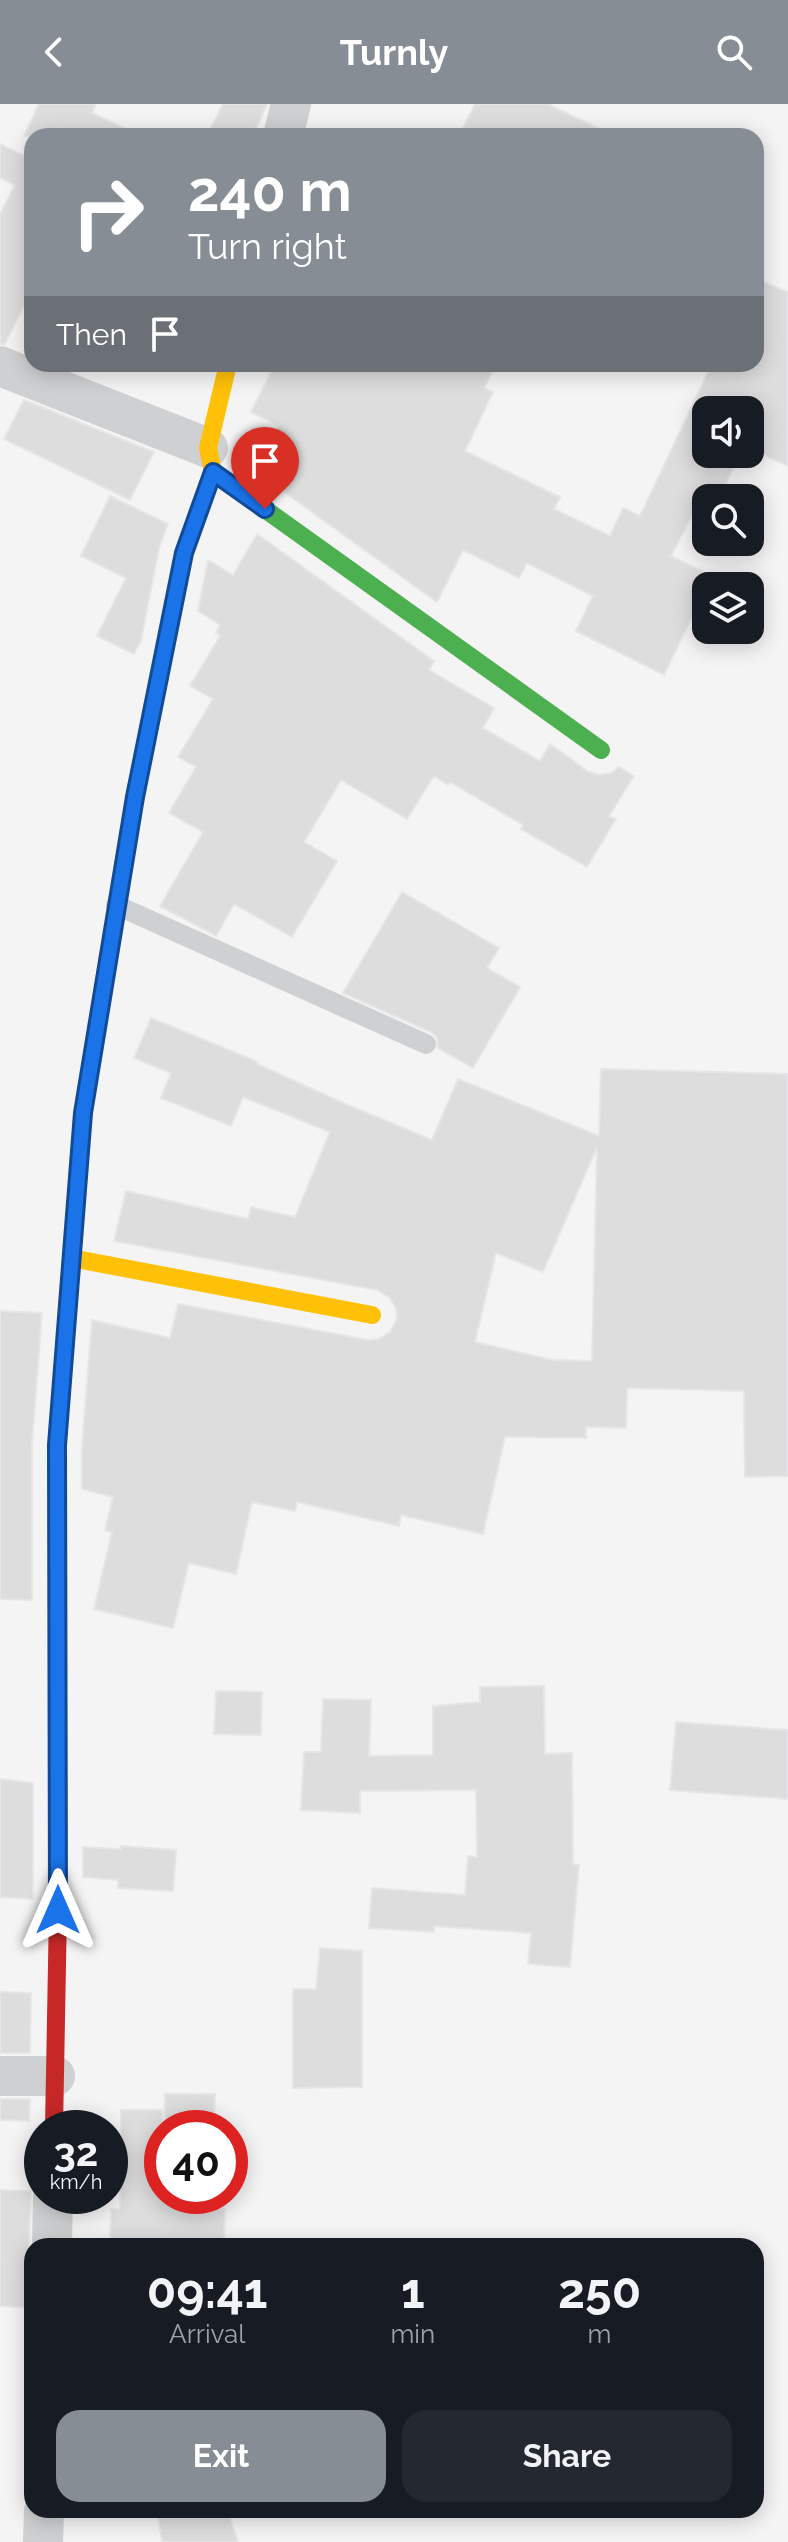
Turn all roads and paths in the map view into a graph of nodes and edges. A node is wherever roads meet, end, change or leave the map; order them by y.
1 (291, 104) edge
2 (285, 128) edge
3 (0, 366) edge
4 (226, 372) edge
5 (210, 460) junction
6 (601, 750) dead end
7 (116, 905) junction
8 (426, 1044) dead end
9 (71, 1258) junction
10 (372, 1315) dead end
11 (0, 2076) edge
12 (55, 2076) junction
13 (54, 2110) edge
14 (53, 2214) edge
15 (52, 2238) edge
16 (44, 2518) edge
17 (43, 2542) edge

1 - 2 street
3 - 5 street
4 - 5 street
5 - 6 street
5 - 7 street
7 - 8 lane
7 - 9 street
9 - 10 street
9 - 12 street
11 - 12 street
12 - 13 street
14 - 15 street
16 - 17 street

